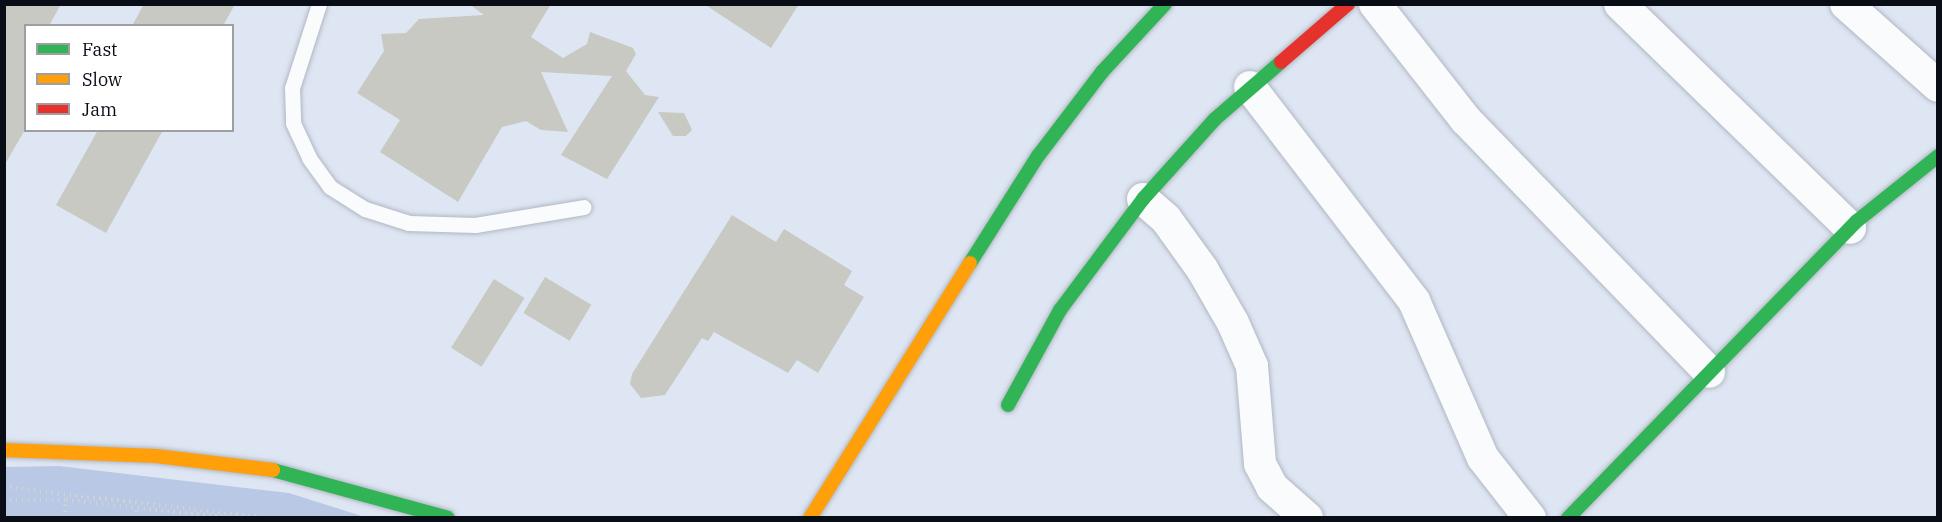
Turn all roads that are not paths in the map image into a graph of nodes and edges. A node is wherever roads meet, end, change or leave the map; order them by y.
1 (319, 4) edge
2 (1165, 4) edge
3 (1348, 4) edge
4 (1375, 4) edge
5 (1620, 4) edge
6 (1846, 4) edge
7 (1938, 86) edge
8 (1250, 87) junction
9 (1938, 156) edge
10 (1143, 199) junction
11 (584, 207) dead end
12 (1850, 228) junction
13 (1709, 372) junction
14 (1008, 405) dead end
15 (4, 450) edge
16 (442, 517) edge
17 (810, 518) edge
18 (1307, 518) edge
19 (1530, 518) edge
20 (1568, 518) edge

1 - 11 lane
2 - 17 street
3 - 8 street
4 - 13 street
5 - 12 street
6 - 7 street
8 - 10 street
8 - 19 street
9 - 12 street
10 - 14 street
10 - 18 street
12 - 13 street
13 - 20 street
15 - 16 street

